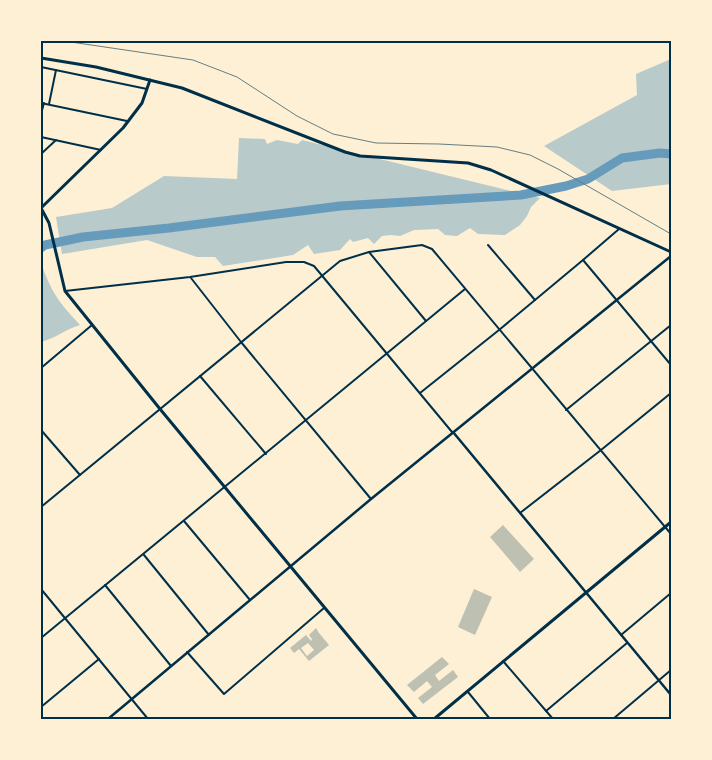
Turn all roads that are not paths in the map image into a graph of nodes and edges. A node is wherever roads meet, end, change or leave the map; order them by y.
1 (41, 58) edge
2 (41, 67) edge
3 (56, 70) junction
4 (150, 80) junction
5 (147, 89) junction
6 (42, 103) edge
7 (49, 104) junction
8 (41, 114) edge
9 (128, 122) junction
10 (41, 137) edge
11 (56, 140) junction
12 (101, 150) junction
13 (41, 154) edge
14 (41, 208) edge
15 (619, 228) junction
16 (488, 245) dead end
17 (368, 252) junction
18 (671, 254) edge
19 (583, 260) junction
20 (322, 275) junction
21 (190, 277) junction
22 (465, 289) junction
23 (65, 291) junction
24 (535, 300) junction
25 (617, 300) junction
26 (426, 322) junction
27 (671, 324) edge
28 (92, 325) junction
29 (499, 330) junction
30 (651, 340) junction
31 (241, 342) junction
32 (387, 354) junction
33 (671, 365) edge
34 (41, 368) edge
35 (531, 368) junction
36 (200, 376) junction
37 (420, 393) junction
38 (671, 393) edge
39 (160, 409) junction
40 (566, 410) junction
41 (306, 421) junction
42 (41, 430) edge
43 (453, 432) junction
44 (44, 433) junction
45 (41, 436) edge
46 (601, 450) junction
47 (266, 454) junction
48 (80, 475) junction
49 (224, 487) junction
50 (371, 499) junction
51 (41, 507) edge
52 (519, 513) junction
53 (184, 521) junction
54 (671, 522) edge
55 (665, 527) junction
56 (671, 534) edge
57 (143, 554) junction
58 (290, 566) junction
59 (105, 585) junction
60 (41, 589) edge
61 (586, 593) junction
62 (671, 593) edge
63 (250, 600) junction
64 (325, 607) junction
65 (65, 618) junction
66 (209, 635) junction
67 (621, 635) junction
68 (41, 638) edge
69 (627, 642) junction
70 (188, 652) junction
71 (99, 659) junction
72 (503, 661) junction
73 (171, 666) junction
74 (671, 670) edge
75 (658, 680) junction
76 (467, 691) junction
77 (671, 695) edge
78 (132, 699) junction
79 (41, 707) edge
80 (546, 711) junction
81 (108, 719) edge
82 (148, 719) edge
83 (417, 719) edge
84 (434, 719) edge
85 (490, 719) edge
86 (553, 719) edge
87 (613, 719) edge

1 - 4 main road
2 - 3 street
3 - 5 street
3 - 7 street
4 - 5 main road
4 - 15 main road
5 - 9 main road
6 - 7 street
6 - 8 street
7 - 9 street
9 - 12 main road
10 - 11 street
11 - 12 street
11 - 13 street
12 - 14 main road
14 - 23 main road
15 - 18 main road
15 - 19 street
16 - 24 street
17 - 20 street
17 - 22 street
17 - 26 street
18 - 25 street
19 - 24 street
19 - 25 street
20 - 21 street
20 - 31 street
20 - 32 street
21 - 23 street
21 - 31 street
22 - 26 street
22 - 29 street
23 - 28 main road
24 - 29 street
25 - 30 street
25 - 35 street
26 - 32 street
27 - 30 street
28 - 34 street
28 - 39 main road
29 - 35 street
29 - 37 street
30 - 33 street
30 - 40 street
31 - 36 street
31 - 41 street
32 - 37 street
32 - 41 street
35 - 40 street
35 - 43 street
36 - 39 street
36 - 47 street
37 - 43 street
38 - 46 street
39 - 48 street
39 - 49 main road
40 - 46 street
41 - 47 street
41 - 50 street
42 - 44 street
43 - 50 street
43 - 52 street
44 - 45 street
44 - 48 street
46 - 52 street
46 - 55 street
47 - 49 street
48 - 51 street
49 - 53 street
49 - 58 main road
50 - 58 street
52 - 61 street
53 - 57 street
53 - 63 street
54 - 55 main road
55 - 56 street
55 - 61 main road
57 - 59 street
57 - 66 street
58 - 63 street
58 - 64 main road
59 - 65 street
59 - 73 street
60 - 65 street
61 - 67 street
61 - 72 main road
62 - 67 street
63 - 66 street
64 - 70 street
64 - 83 main road
65 - 68 street
65 - 71 street
66 - 70 street
67 - 69 street
69 - 75 street
69 - 80 street
70 - 73 street
71 - 78 street
71 - 79 street
72 - 76 main road
72 - 80 street
73 - 78 street
74 - 75 street
75 - 77 street
75 - 87 street
76 - 84 main road
76 - 85 street
78 - 81 street
78 - 82 street
80 - 86 street

